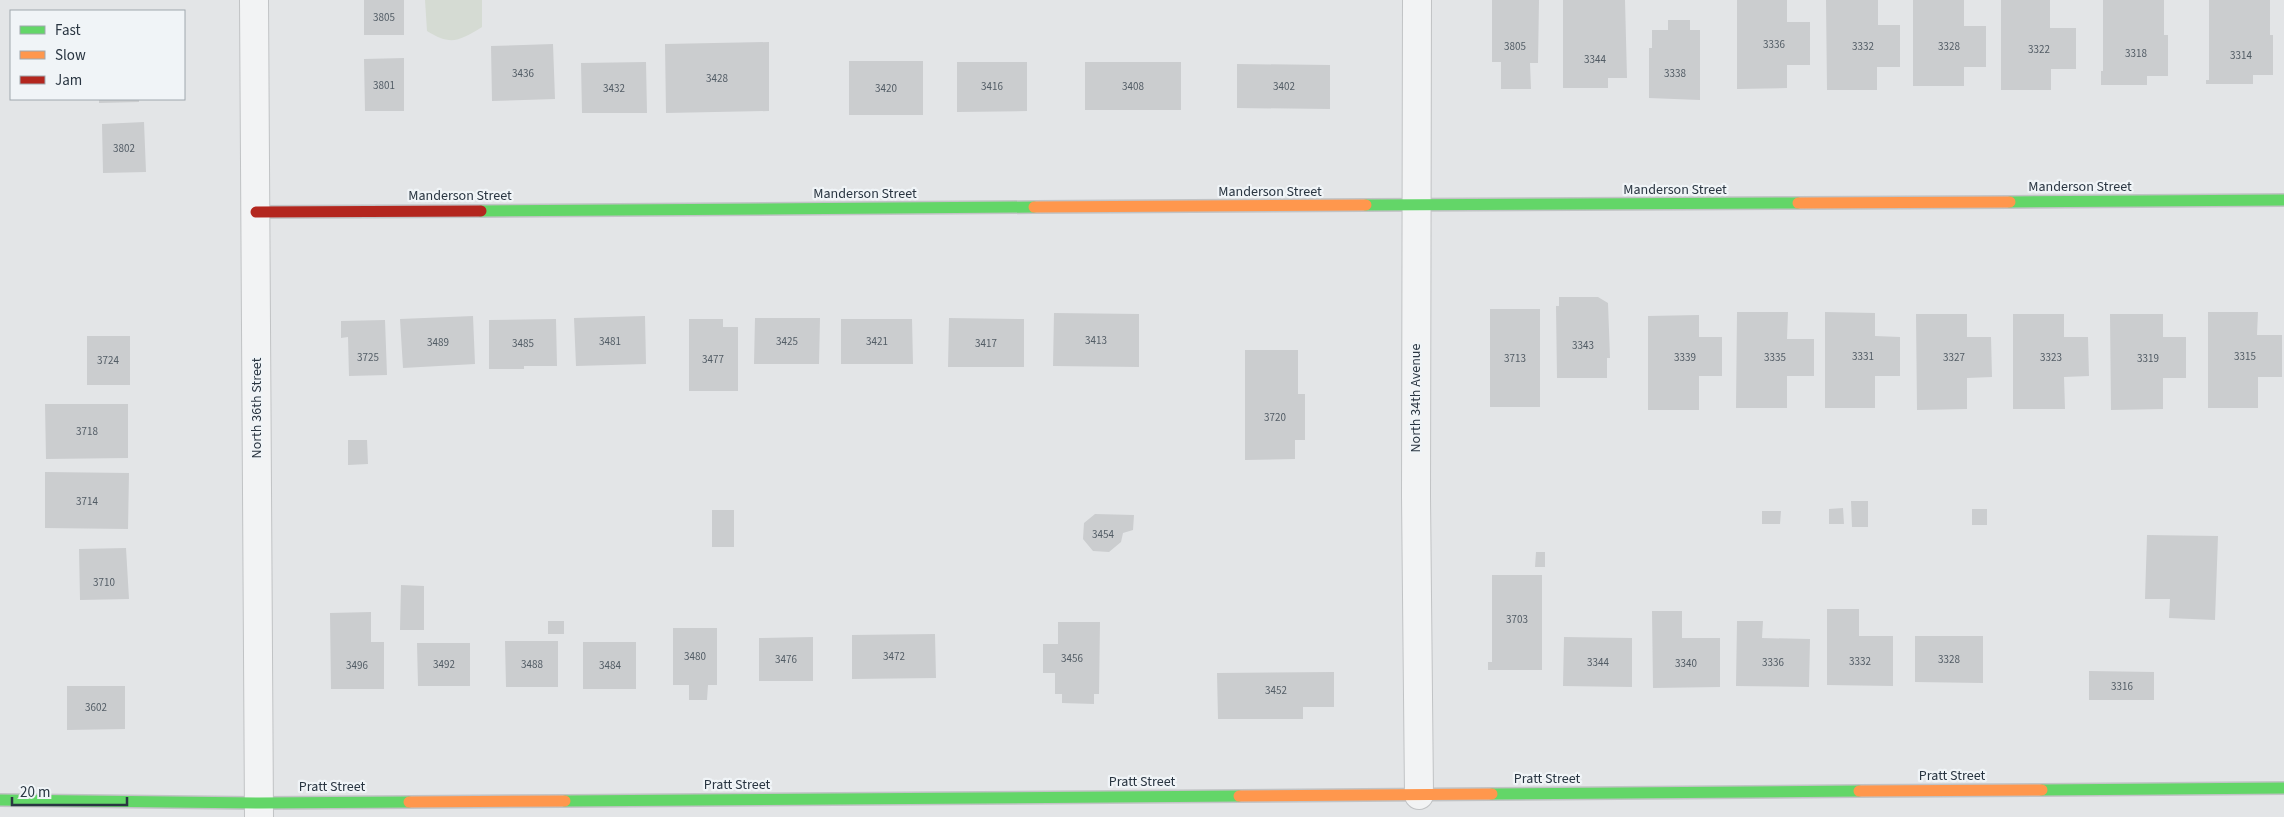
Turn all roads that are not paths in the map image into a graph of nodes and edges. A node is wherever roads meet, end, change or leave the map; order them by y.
1 (254, 0) edge
2 (1417, 0) edge
3 (2284, 200) edge
4 (1417, 207) junction
5 (256, 212) junction
6 (2284, 788) edge
7 (1418, 795) junction
8 (0, 800) edge
9 (258, 810) edge

1 - 5 street, North 36th Street
2 - 4 street, North 34th Avenue
3 - 4 street, Manderson Street
4 - 5 street, Manderson Street
4 - 7 street, North 34th Avenue
5 - 9 street, North 36th Street
6 - 7 street, Pratt Street
7 - 9 street, Pratt Street
8 - 9 street, Pratt Street

